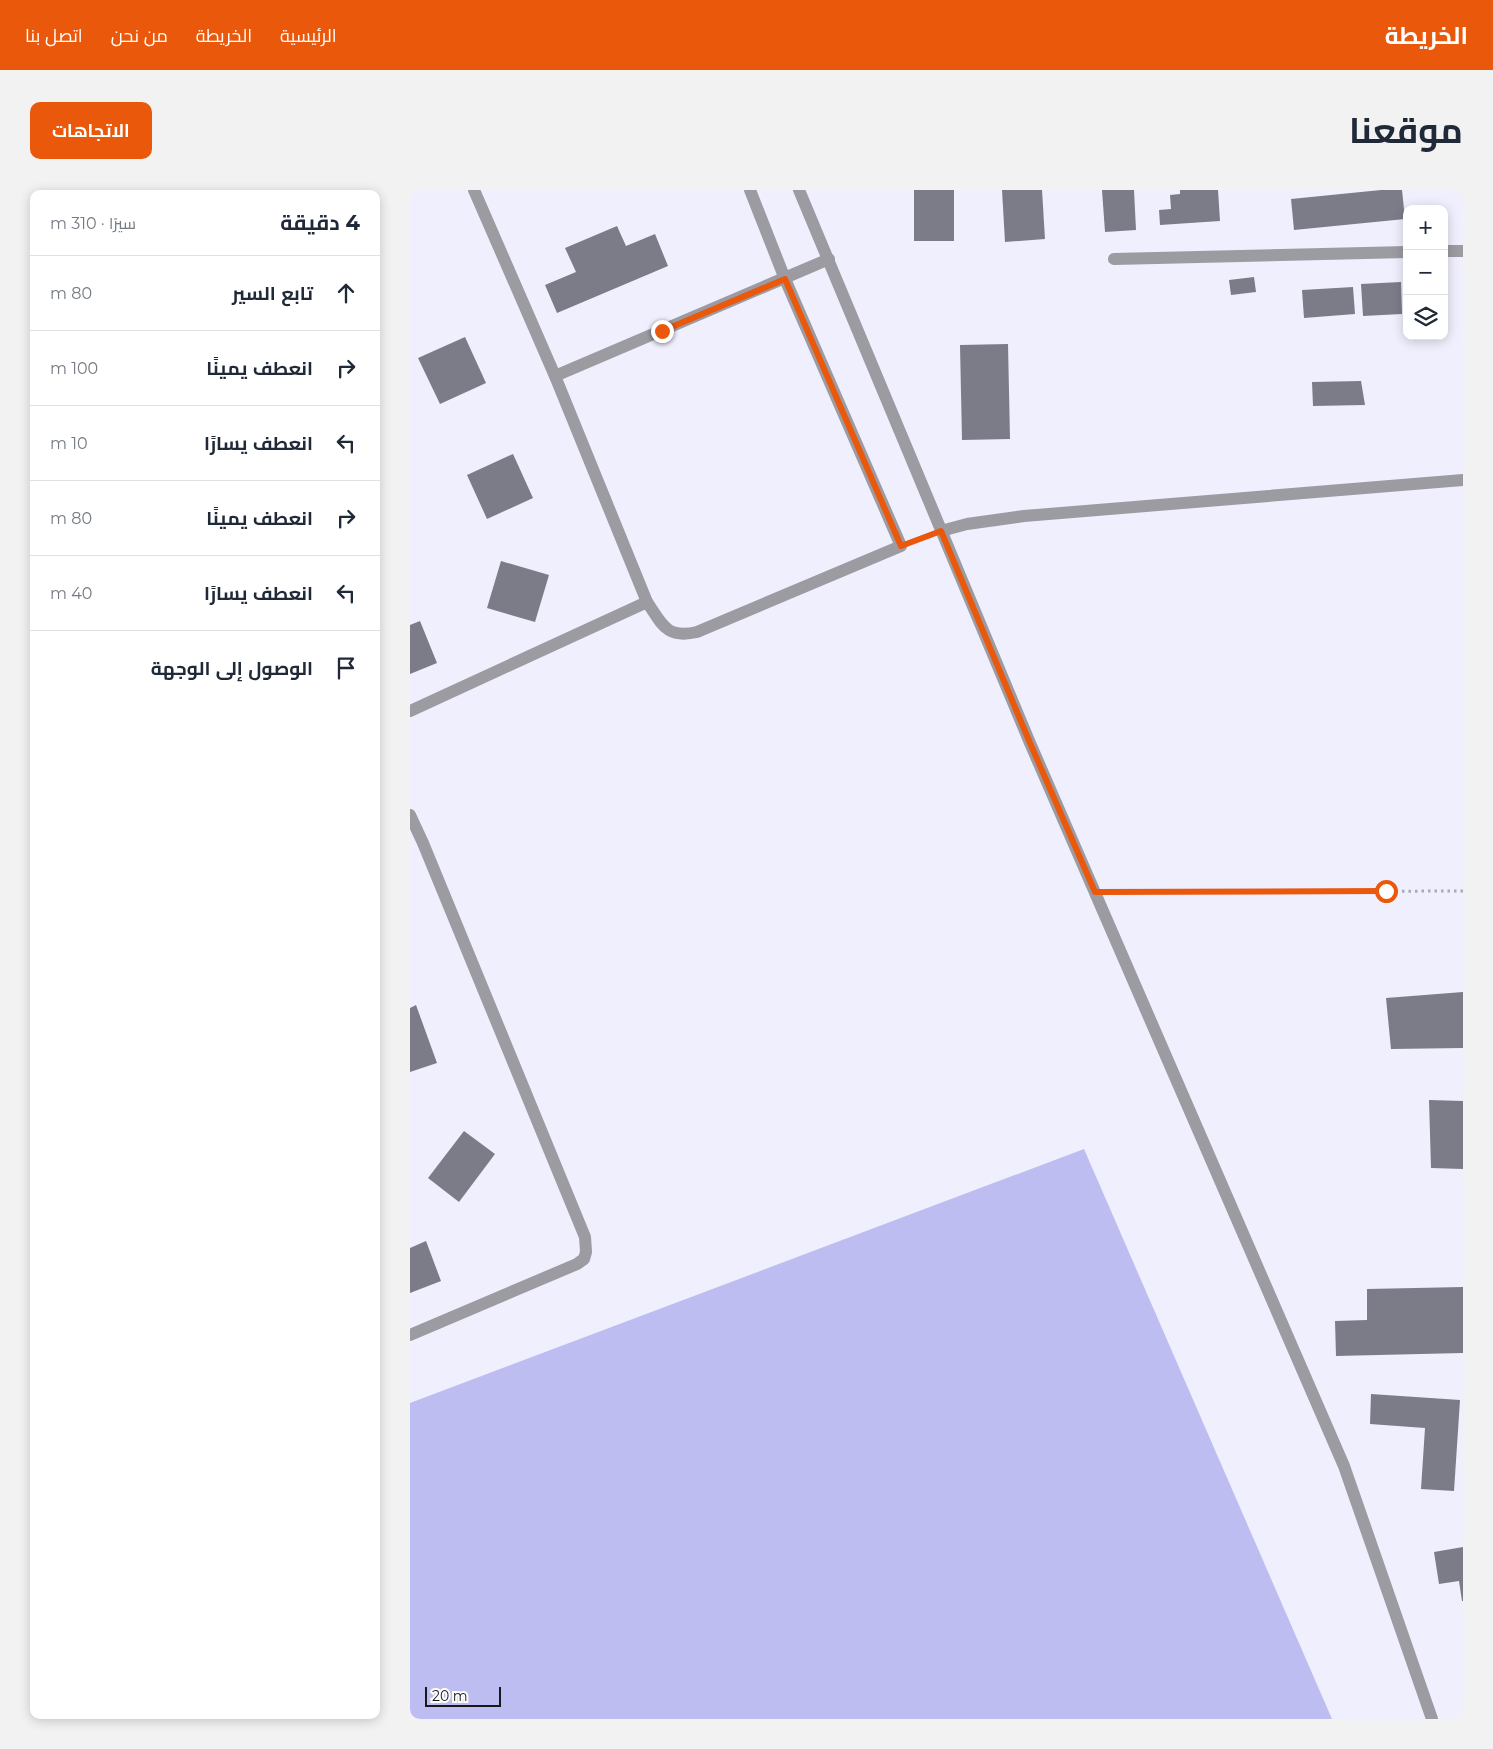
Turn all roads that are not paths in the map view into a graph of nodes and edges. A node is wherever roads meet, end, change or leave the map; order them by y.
1 (474, 190) edge
2 (750, 190) edge
3 (799, 190) edge
4 (1463, 251) edge
5 (1403, 252) edge
6 (1448, 252) edge
7 (829, 259) junction
8 (1114, 259) dead end
9 (785, 279) junction
10 (555, 376) junction
11 (1463, 480) edge
12 (941, 531) junction
13 (647, 602) junction
14 (410, 712) edge
15 (410, 816) edge
16 (410, 1334) edge
17 (1432, 1719) edge

1 - 10 street
2 - 9 street
3 - 7 street
4 - 6 street
5 - 8 street
7 - 9 street
7 - 12 street
9 - 10 street
9 - 13 street
10 - 13 street
11 - 12 street
12 - 17 street
13 - 14 street
15 - 16 street

